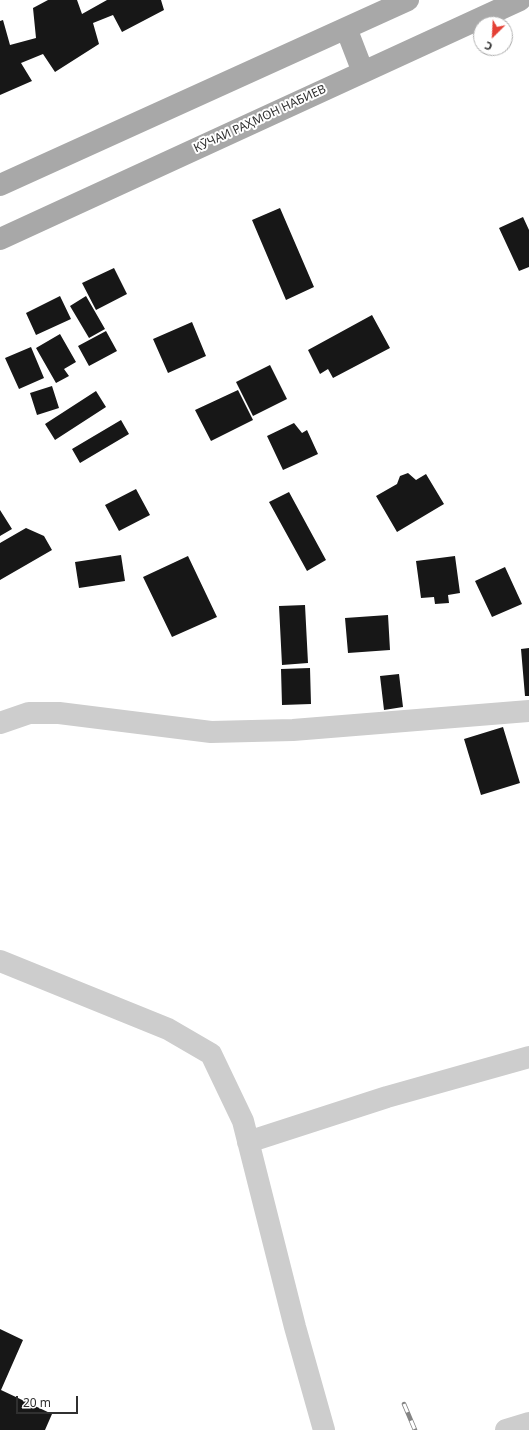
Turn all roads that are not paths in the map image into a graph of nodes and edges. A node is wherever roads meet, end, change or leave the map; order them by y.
1 (408, 0) edge
2 (520, 0) edge
3 (346, 28) junction
4 (363, 72) junction
5 (0, 185) edge
6 (0, 239) edge
7 (529, 711) edge
8 (0, 724) edge
9 (0, 961) edge
10 (529, 1057) edge
11 (248, 1142) junction
12 (529, 1422) edge
13 (324, 1430) edge
14 (506, 1430) edge

1 - 3 main road
2 - 4 main road, КӮЧАИ РАҲМОН НАБИЕВ
3 - 4 main road
3 - 5 main road
4 - 6 main road, КӮЧАИ РАҲМОН НАБИЕВ
7 - 8 street
9 - 11 street
10 - 11 street
11 - 13 street
12 - 14 street

